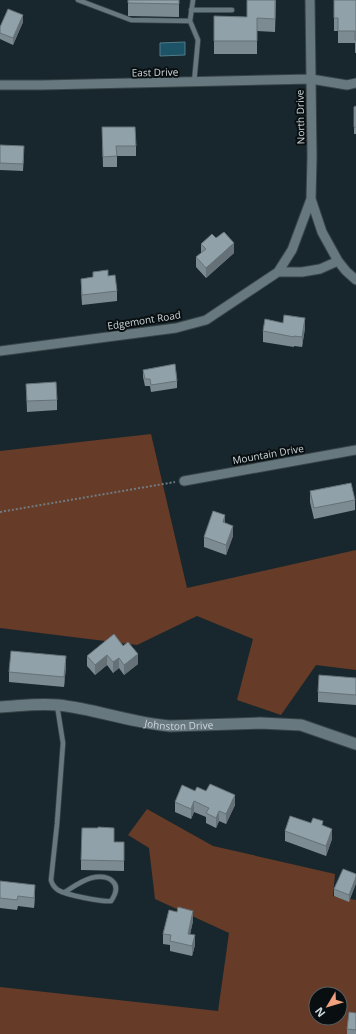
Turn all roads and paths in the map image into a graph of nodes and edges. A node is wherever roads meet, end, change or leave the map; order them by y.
1 (78, 0) edge
2 (193, 0) edge
3 (310, 0) edge
4 (191, 10) junction
5 (232, 10) dead end
6 (190, 21) junction
7 (311, 79) junction
8 (194, 82) junction
9 (356, 83) edge
10 (0, 85) edge
11 (311, 199) junction
12 (338, 261) junction
13 (278, 272) junction
14 (356, 280) edge
15 (0, 351) edge
16 (356, 450) edge
17 (184, 481) joint
18 (0, 512) edge
19 (57, 705) junction
20 (0, 707) edge
21 (356, 744) edge
22 (65, 892) junction

1 - 6 lane
2 - 4 lane
3 - 7 street, North Drive
4 - 5 lane
4 - 6 lane
6 - 8 lane
7 - 8 street, East Drive
7 - 9 street, East Drive
7 - 11 street, North Drive
8 - 10 street, East Drive
11 - 12 street, North Drive
11 - 13 street, Edgemont Road
12 - 13 street
12 - 14 street
13 - 15 street, Edgemont Road
16 - 17 street, Mountain Drive
17 - 18 path
19 - 20 street, Johnston Drive
19 - 21 street, Johnston Drive
19 - 22 lane
22 - 22 lane

